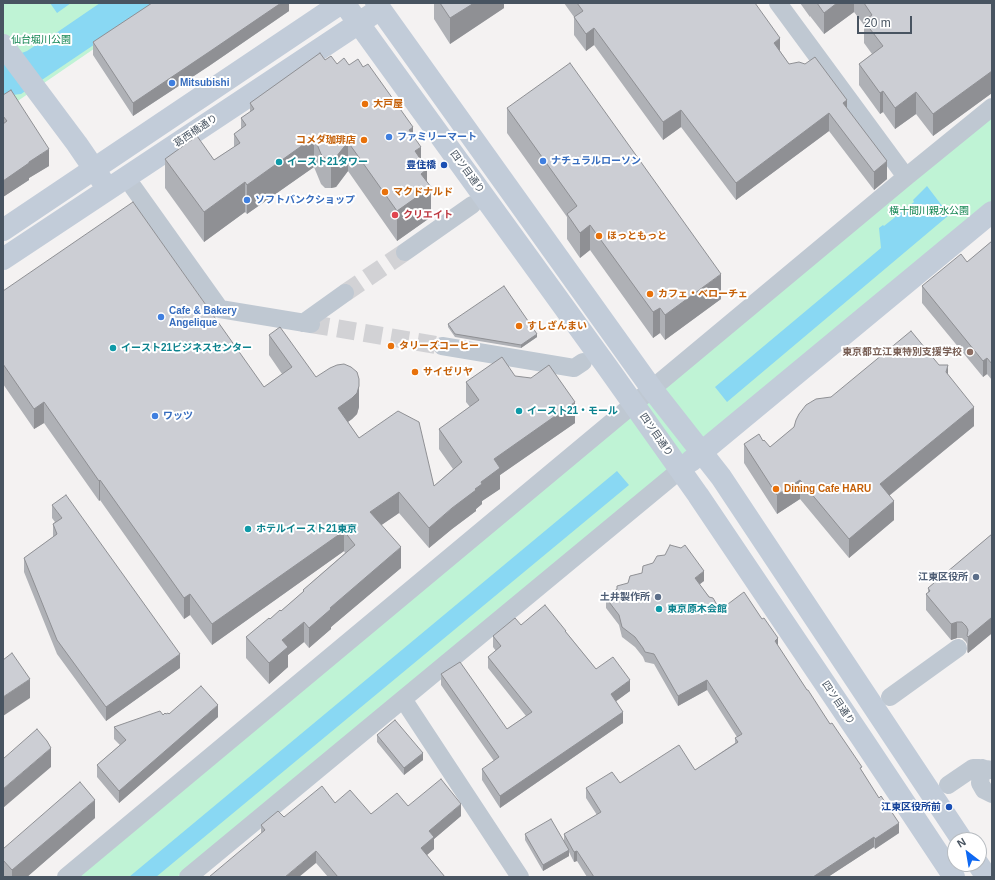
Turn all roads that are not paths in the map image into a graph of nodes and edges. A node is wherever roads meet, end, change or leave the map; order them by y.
1 (343, 3) edge
2 (778, 3) edge
3 (382, 5) edge
4 (358, 23) junction
5 (3, 45) edge
6 (992, 107) edge
7 (94, 169) junction
8 (906, 177) junction
9 (133, 187) dead end
10 (108, 189) junction
11 (472, 205) dead end
12 (992, 212) edge
13 (3, 230) edge
14 (405, 252) tunnel mouth
15 (3, 259) edge
16 (345, 293) tunnel mouth
17 (442, 346) tunnel mouth
18 (583, 362) dead end
19 (654, 392) junction
20 (636, 407) junction
21 (699, 449) junction
22 (678, 467) junction
23 (958, 648) dead end
24 (890, 697) dead end
25 (403, 699) junction
26 (987, 769) edge
27 (948, 785) dead end
28 (992, 794) edge
29 (957, 832) edge
30 (66, 877) edge
31 (188, 877) edge
32 (520, 877) edge
33 (954, 877) edge

1 - 4 main road, 四ツ目通り
1 - 7 main road
2 - 8 street
3 - 4 main road, 葛西橋通り
3 - 19 main road
4 - 10 main road, 葛西橋通り
4 - 20 main road, 四ツ目通り
5 - 7 main road
6 - 8 street
7 - 10 main road
7 - 13 main road
8 - 19 street
9 - 16 street
10 - 15 main road, 葛西橋通り
11 - 14 street
12 - 21 main road
17 - 18 street
19 - 20 street
19 - 21 main road
20 - 22 main road, 四ツ目通り
20 - 30 street
21 - 22 main road
21 - 29 main road
22 - 25 street
22 - 33 main road, 四ツ目通り
23 - 24 street
25 - 31 street
25 - 32 street
26 - 27 street
26 - 28 street

